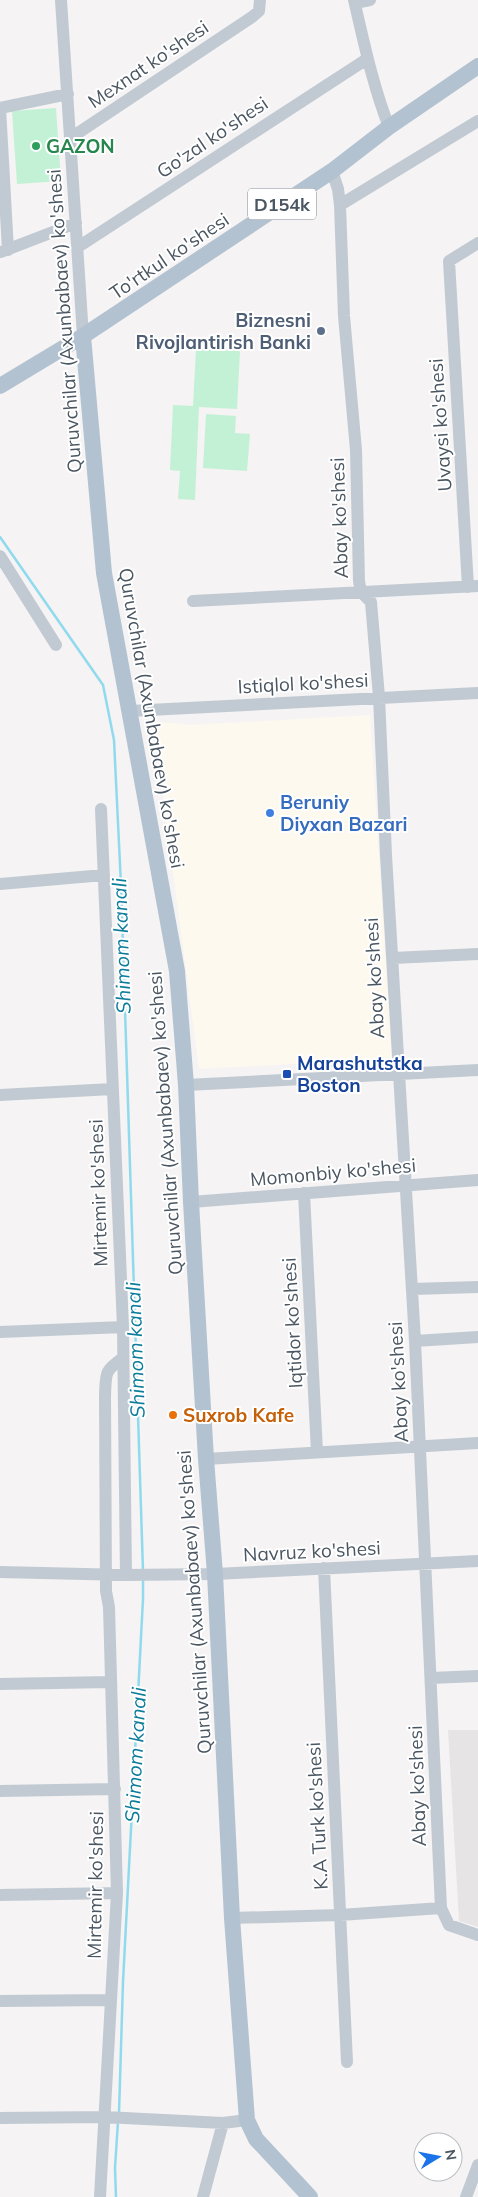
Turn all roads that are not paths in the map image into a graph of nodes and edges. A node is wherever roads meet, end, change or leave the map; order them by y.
1 (61, 0) edge
2 (260, 0) edge
3 (370, 0) edge
4 (354, 2) edge
5 (367, 58) junction
6 (478, 66) edge
7 (68, 94) junction
8 (0, 108) edge
9 (478, 120) edge
10 (390, 127) junction
11 (72, 137) junction
12 (332, 171) junction
13 (340, 205) junction
14 (76, 223) junction
15 (478, 243) edge
16 (78, 247) junction
17 (4, 252) edge
18 (83, 336) junction
19 (0, 386) edge
20 (0, 556) edge
21 (473, 587) edge
22 (361, 592) junction
23 (193, 601) dead end
24 (56, 645) dead end
25 (478, 693) edge
26 (379, 697) junction
27 (130, 711) junction
28 (102, 809) dead end
29 (104, 875) junction
30 (0, 884) edge
31 (478, 954) edge
32 (393, 958) junction
33 (478, 1070) edge
34 (398, 1073) junction
35 (186, 1085) junction
36 (112, 1089) junction
37 (0, 1096) edge
38 (478, 1180) edge
39 (406, 1184) junction
40 (304, 1193) junction
41 (190, 1202) junction
42 (478, 1287) edge
43 (412, 1289) junction
44 (123, 1327) junction
45 (0, 1332) edge
46 (478, 1337) edge
47 (415, 1341) junction
48 (124, 1358) junction
49 (478, 1443) edge
50 (420, 1446) junction
51 (317, 1452) junction
52 (206, 1459) junction
53 (478, 1561) edge
54 (424, 1565) junction
55 (324, 1568) junction
56 (0, 1572) edge
57 (215, 1574) junction
58 (106, 1575) junction
59 (128, 1575) junction
60 (478, 1676) edge
61 (431, 1678) junction
62 (110, 1682) junction
63 (0, 1684) edge
64 (115, 1790) junction
65 (0, 1791) edge
66 (117, 1893) junction
67 (0, 1894) edge
68 (441, 1908) junction
69 (340, 1915) junction
70 (232, 1918) junction
71 (478, 1935) edge
72 (110, 2000) junction
73 (0, 2001) edge
74 (347, 2062) dead end
75 (105, 2117) junction
76 (0, 2118) edge
77 (247, 2120) junction
78 (223, 2124) junction
79 (478, 2165) edge
80 (100, 2197) edge
81 (203, 2197) edge
82 (310, 2197) edge
83 (466, 2197) edge

1 - 7 street, Quruvchilar (Axunbabaev) ko'shesi
2 - 11 street, Mexnat ko'shesi
3 - 4 street
4 - 5 street
5 - 10 street
5 - 16 street, Go'zal ko'shesi
6 - 10 main road, To'rtkul ko'shesi / D154k
7 - 8 street
7 - 11 street, Quruvchilar (Axunbabaev) ko'shesi
8 - 17 street
9 - 13 street
10 - 12 main road, To'rtkul ko'shesi / D154k
11 - 14 street, Quruvchilar (Axunbabaev) ko'shesi
12 - 13 street, Abay ko'shesi
12 - 18 main road, To'rtkul ko'shesi / D154k
13 - 22 street, Abay ko'shesi
14 - 16 street, Quruvchilar (Axunbabaev) ko'shesi
14 - 17 street
15 - 21 street, Uvaysi ko'shesi
16 - 18 street, Quruvchilar (Axunbabaev) ko'shesi
18 - 19 main road, To'rtkul ko'shesi / D154k
18 - 27 main road, Quruvchilar (Axunbabaev) ko'shesi
20 - 24 street
21 - 22 street
22 - 23 street
22 - 26 street, Abay ko'shesi
25 - 26 street, Istiqlol ko'shesi
26 - 27 street, Istiqlol ko'shesi
26 - 32 street, Abay ko'shesi
27 - 35 main road, Quruvchilar (Axunbabaev) ko'shesi
28 - 29 street, Mirtemir ko'shesi
29 - 30 street
29 - 36 street, Mirtemir ko'shesi
31 - 32 street
32 - 34 street, Abay ko'shesi
33 - 34 street
34 - 35 street
34 - 39 street, Abay ko'shesi
35 - 41 main road, Quruvchilar (Axunbabaev) ko'shesi
36 - 37 street
36 - 44 street, Mirtemir ko'shesi
38 - 39 street, Momonbiy ko'shesi
39 - 40 street, Momonbiy ko'shesi
39 - 43 street, Abay ko'shesi
40 - 41 street, Momonbiy ko'shesi
40 - 51 street, Iqtidor ko'shesi
41 - 52 main road, Quruvchilar (Axunbabaev) ko'shesi
42 - 43 street
43 - 47 street, Abay ko'shesi
44 - 45 street
44 - 48 street, Mirtemir ko'shesi
46 - 47 street
47 - 50 street, Abay ko'shesi
48 - 58 street, Mirtemir ko'shesi
48 - 59 street, Mirtemir ko'shesi
49 - 50 street
50 - 51 street
50 - 54 street, Abay ko'shesi
51 - 52 street
52 - 57 main road, Quruvchilar (Axunbabaev) ko'shesi
53 - 54 street, Navruz ko'shesi
54 - 55 street, Navruz ko'shesi
54 - 61 street, Abay ko'shesi
55 - 57 street, Navruz ko'shesi
55 - 69 street, K.A Turk ko'shesi
56 - 58 street
57 - 59 street, Navruz ko'shesi
57 - 70 main road, Quruvchilar (Axunbabaev) ko'shesi
58 - 59 street
58 - 62 street, Mirtemir ko'shesi
60 - 61 street
61 - 68 street, Abay ko'shesi
62 - 63 street
62 - 64 street, Mirtemir ko'shesi
64 - 65 street
64 - 66 street, Mirtemir ko'shesi
66 - 67 street
66 - 72 street, Mirtemir ko'shesi
68 - 69 street
68 - 71 street
69 - 70 street
69 - 74 street, K.A Turk ko'shesi
70 - 77 main road, Quruvchilar (Axunbabaev) ko'shesi
72 - 73 street
72 - 75 street, Mirtemir ko'shesi
75 - 76 street
75 - 78 street
75 - 80 street, Mirtemir ko'shesi
77 - 78 street
77 - 82 main road, Quruvchilar (Axunbabaev) ko'shesi
78 - 81 street
79 - 83 street

